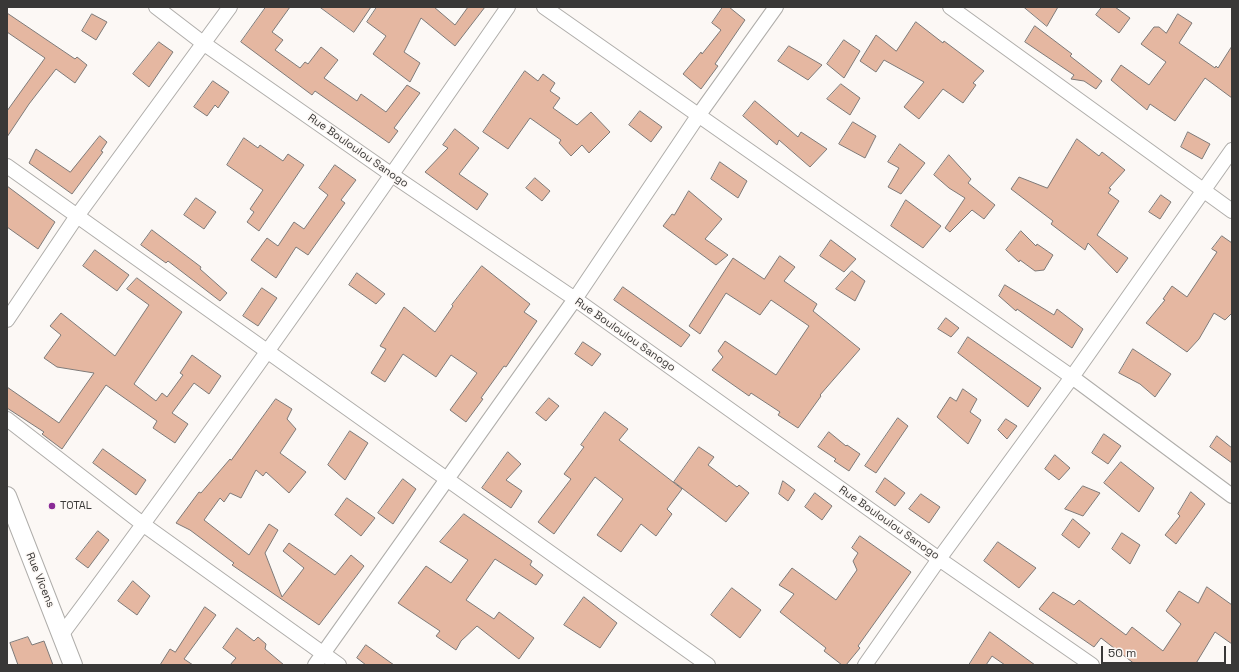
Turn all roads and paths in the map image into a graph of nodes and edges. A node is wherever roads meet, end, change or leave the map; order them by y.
1 (156, 7) edge
2 (230, 7) edge
3 (508, 7) edge
4 (544, 7) edge
5 (776, 7) edge
6 (950, 7) edge
7 (203, 42) junction
8 (698, 116) junction
9 (1232, 150) edge
10 (7, 166) edge
11 (392, 175) junction
12 (1202, 191) junction
13 (1232, 212) edge
14 (77, 216) junction
15 (575, 299) junction
16 (7, 320) edge
17 (268, 351) junction
18 (1072, 377) junction
19 (7, 419) edge
20 (446, 479) junction
21 (7, 496) edge
22 (1232, 496) edge
23 (144, 525) junction
24 (939, 558) junction
25 (62, 634) junction
26 (323, 653) junction
27 (73, 665) edge
28 (315, 665) edge
29 (340, 665) edge
30 (708, 665) edge
31 (865, 665) edge
32 (1092, 665) edge

1 - 7 street, Rue Bouloulou Sanogo
2 - 7 street
3 - 11 street
4 - 8 street
5 - 8 street
6 - 12 street
7 - 11 street, Rue Bouloulou Sanogo
7 - 14 street
8 - 15 street
8 - 18 street
9 - 12 street
10 - 14 street
11 - 15 street, Rue Bouloulou Sanogo
11 - 17 street
12 - 13 street
12 - 18 street
14 - 16 street
14 - 17 street
15 - 20 street
15 - 24 street, Rue Bouloulou Sanogo
17 - 20 street
17 - 23 street
18 - 22 street
18 - 24 street
19 - 23 street
20 - 26 street
20 - 30 street
21 - 25 street, Rue Vicens
23 - 25 street
23 - 26 street
24 - 31 street
24 - 32 street, Rue Bouloulou Sanogo
25 - 27 street, Rue Vicens
26 - 28 street
26 - 29 street

